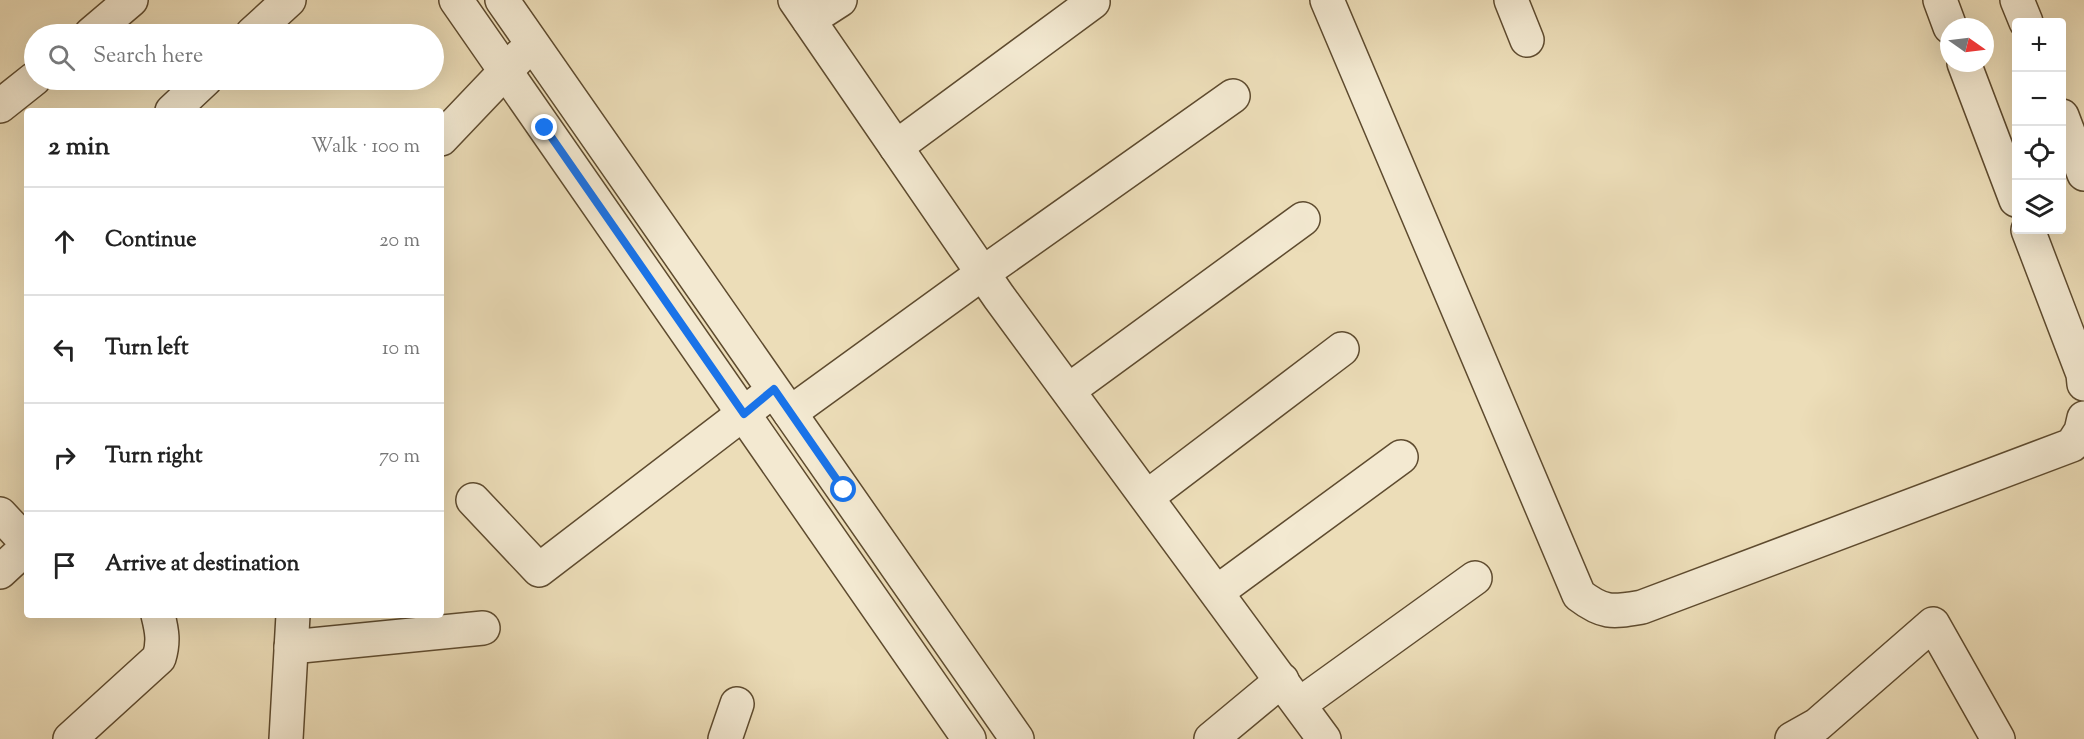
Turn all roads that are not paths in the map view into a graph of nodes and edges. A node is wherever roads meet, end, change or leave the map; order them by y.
1 (289, 0) edge
2 (456, 0) edge
3 (502, 0) edge
4 (840, 0) edge
5 (1327, 0) edge
6 (1511, 0) edge
7 (1940, 0) edge
8 (2017, 0) edge
9 (1093, 3) dead end
10 (802, 10) edge
11 (1947, 18) edge
12 (2024, 18) edge
13 (263, 24) edge
14 (1527, 40) dead end
15 (533, 43) junction
16 (506, 71) junction
17 (1967, 72) edge
18 (24, 87) edge
19 (1233, 96) dead end
20 (0, 106) edge
21 (2065, 126) edge
22 (444, 136) edge
23 (896, 147) junction
24 (2084, 174) edge
25 (2012, 189) edge
26 (1303, 219) dead end
27 (2030, 234) edge
28 (983, 273) junction
29 (1342, 349) dead end
30 (2084, 384) edge
31 (1069, 390) junction
32 (782, 401) junction
33 (744, 414) junction
34 (2084, 418) edge
35 (1401, 457) dead end
36 (1147, 497) junction
37 (473, 500) dead end
38 (0, 514) edge
39 (24, 542) edge
40 (24, 548) edge
41 (0, 572) edge
42 (1475, 578) dead end
43 (1217, 592) junction
44 (159, 618) edge
45 (293, 618) edge
46 (483, 628) dead end
47 (291, 648) junction
48 (1291, 692) junction
49 (737, 704) dead end
50 (70, 739) edge
51 (286, 739) edge
52 (725, 739) edge
53 (969, 739) edge
54 (1017, 739) edge
55 (1210, 739) edge
56 (1324, 739) edge
57 (1792, 739) edge
58 (1998, 739) edge

1 - 13 street
2 - 16 street
3 - 15 street
4 - 10 street
5 - 34 street
6 - 14 street
7 - 11 street
8 - 12 street
9 - 23 street
10 - 23 street
15 - 16 street
15 - 32 street
16 - 22 street
16 - 33 street
17 - 25 street
18 - 20 street
19 - 28 street
21 - 24 street
23 - 28 street
26 - 31 street
27 - 30 street
28 - 31 street
28 - 32 street
29 - 36 street
31 - 36 street
32 - 33 street
32 - 54 street
33 - 37 street
33 - 53 street
35 - 43 street
36 - 43 street
38 - 39 street
40 - 41 street
42 - 48 street
43 - 48 street
44 - 50 street
45 - 47 street
46 - 47 street
47 - 51 street
48 - 55 street
48 - 56 street
49 - 52 street
57 - 58 street

